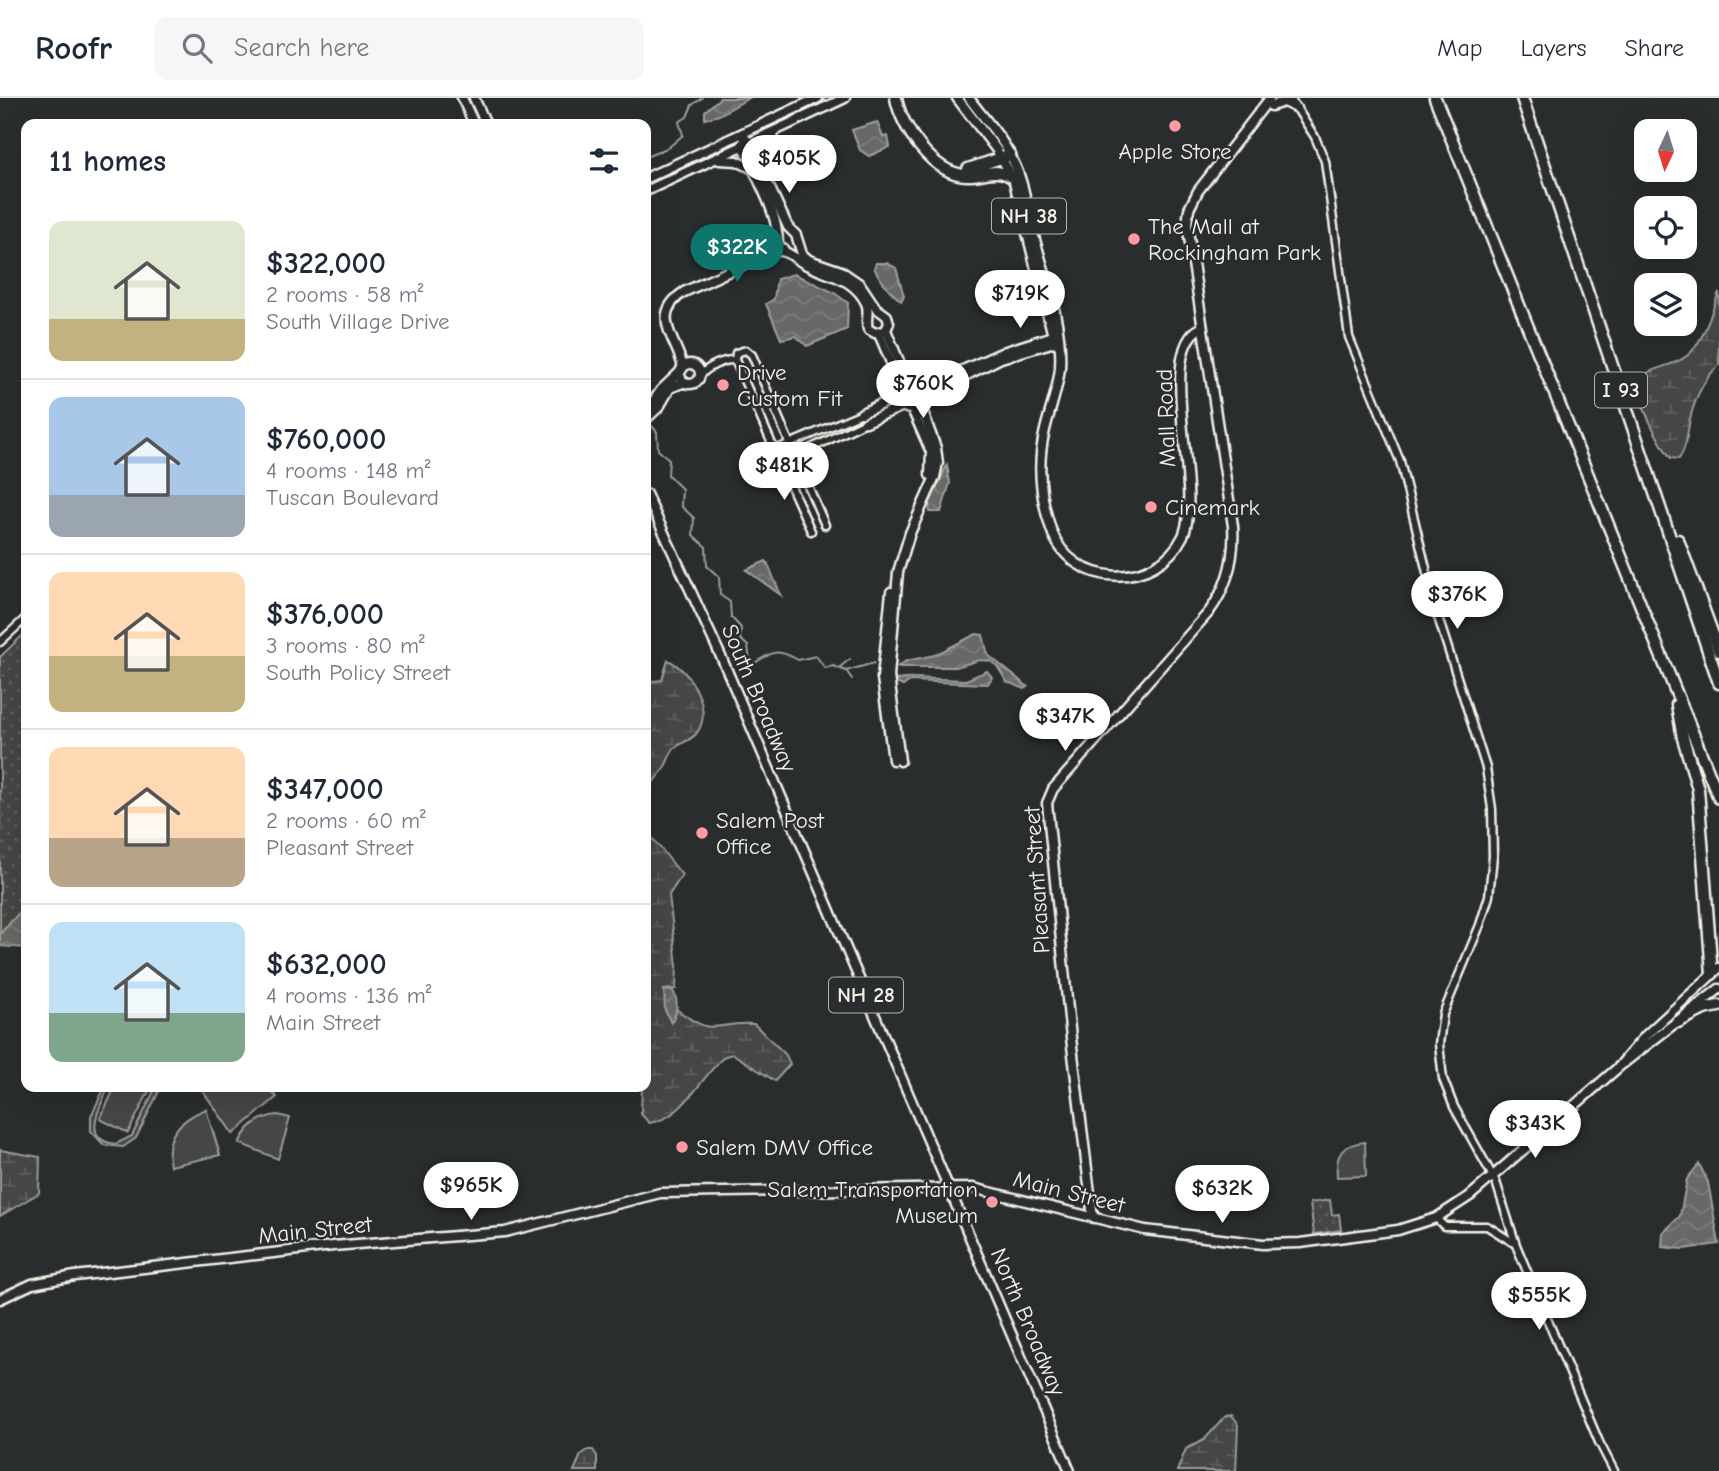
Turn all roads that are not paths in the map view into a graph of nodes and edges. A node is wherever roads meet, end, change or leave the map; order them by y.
1 (462, 98) edge
2 (474, 98) edge
3 (818, 98) edge
4 (845, 98) edge
5 (895, 98) edge
6 (957, 98) edge
7 (969, 98) edge
8 (1277, 98) edge
9 (1290, 98) edge
10 (1435, 98) edge
11 (1522, 98) edge
12 (1270, 102) edge
13 (1297, 108) junction
14 (472, 119) edge
15 (484, 119) edge
16 (776, 130) junction
17 (741, 134) junction
18 (746, 145) junction
19 (1006, 157) junction
20 (710, 162) junction
21 (943, 166) junction
22 (754, 170) junction
23 (763, 175) junction
24 (651, 176) edge
25 (1013, 178) junction
26 (651, 189) edge
27 (791, 231) junction
28 (779, 236) junction
29 (798, 241) junction
30 (785, 251) junction
31 (747, 264) junction
32 (882, 311) junction
33 (867, 318) junction
34 (1201, 328) junction
35 (882, 332) junction
36 (1057, 340) junction
37 (735, 357) junction
38 (690, 369) junction
39 (685, 382) junction
40 (903, 390) junction
41 (915, 401) junction
42 (651, 405) edge
43 (651, 414) edge
44 (864, 417) junction
45 (1638, 439) junction
46 (790, 444) junction
47 (775, 450) junction
48 (795, 456) junction
49 (780, 462) junction
50 (651, 505) edge
51 (825, 525) dead end
52 (811, 531) dead end
53 (21, 623) edge
54 (0, 642) edge
55 (1719, 651) edge
56 (1719, 683) edge
57 (1674, 688) junction
58 (896, 760) dead end
59 (1719, 797) edge
60 (1711, 944) junction
61 (1719, 959) edge
62 (1715, 971) edge
63 (1719, 989) edge
64 (1719, 1006) edge
65 (1678, 1022) junction
66 (1620, 1065) junction
67 (1493, 1177) junction
68 (951, 1188) junction
69 (1093, 1218) junction
70 (1436, 1218) junction
71 (1516, 1245) junction
72 (0, 1300) edge
73 (1070, 1471) edge
74 (1614, 1471) edge

1 - 14 main road
2 - 15 main road
3 - 17 main road
4 - 16 main road
5 - 21 highway
6 - 19 main road, Mall Road / NH 38
7 - 19 main road, Mall Road / NH 38
8 - 12 main road, Pleasant Street
9 - 13 street
10 - 57 highway, I 93
11 - 45 highway, I 93
12 - 13 main road
12 - 34 main road, Pleasant Street
13 - 67 street
16 - 18 main road
16 - 23 main road
17 - 18 main road
17 - 24 main road
18 - 20 main road
18 - 22 main road
18 - 23 main road
19 - 21 highway
19 - 25 main road, Mall Road / NH 38
19 - 36 main road, Mall Road / NH 38
20 - 22 main road
20 - 26 main road
21 - 25 highway
22 - 28 main road
23 - 27 main road
25 - 36 main road, Mall Road / NH 38
27 - 28 main road
27 - 29 main road
28 - 30 main road
28 - 31 main road
29 - 30 main road
29 - 32 main road
30 - 31 main road
30 - 33 main road
31 - 38 main road
32 - 33 main road
32 - 35 main road
33 - 35 main road
34 - 36 main road, Mall Road / NH 38
34 - 69 main road, Pleasant Street
35 - 40 main road
36 - 41 main road
37 - 38 street
37 - 46 street
37 - 47 street
38 - 39 main road
38 - 39 main road
38 - 42 main road
39 - 43 main road
40 - 41 main road
40 - 41 main road
40 - 44 main road
41 - 44 main road
41 - 58 main road
44 - 46 street
44 - 48 street
45 - 55 highway
45 - 56 highway, I 93
46 - 47 street
46 - 48 street
47 - 49 street
48 - 49 street
48 - 51 street
49 - 52 street
50 - 68 main road, South Broadway / NH 28
53 - 54 street
57 - 59 highway, I 93
57 - 60 highway
60 - 61 highway
60 - 62 highway
62 - 66 main road
63 - 65 main road
64 - 65 highway
65 - 66 main road
66 - 67 main road, Main Street
67 - 70 main road, Main Street
67 - 71 street
68 - 69 main road, Main Street
68 - 72 main road, Main Street
68 - 73 main road, North Broadway / NH 28
69 - 70 main road, Main Street
70 - 71 street
71 - 74 street

